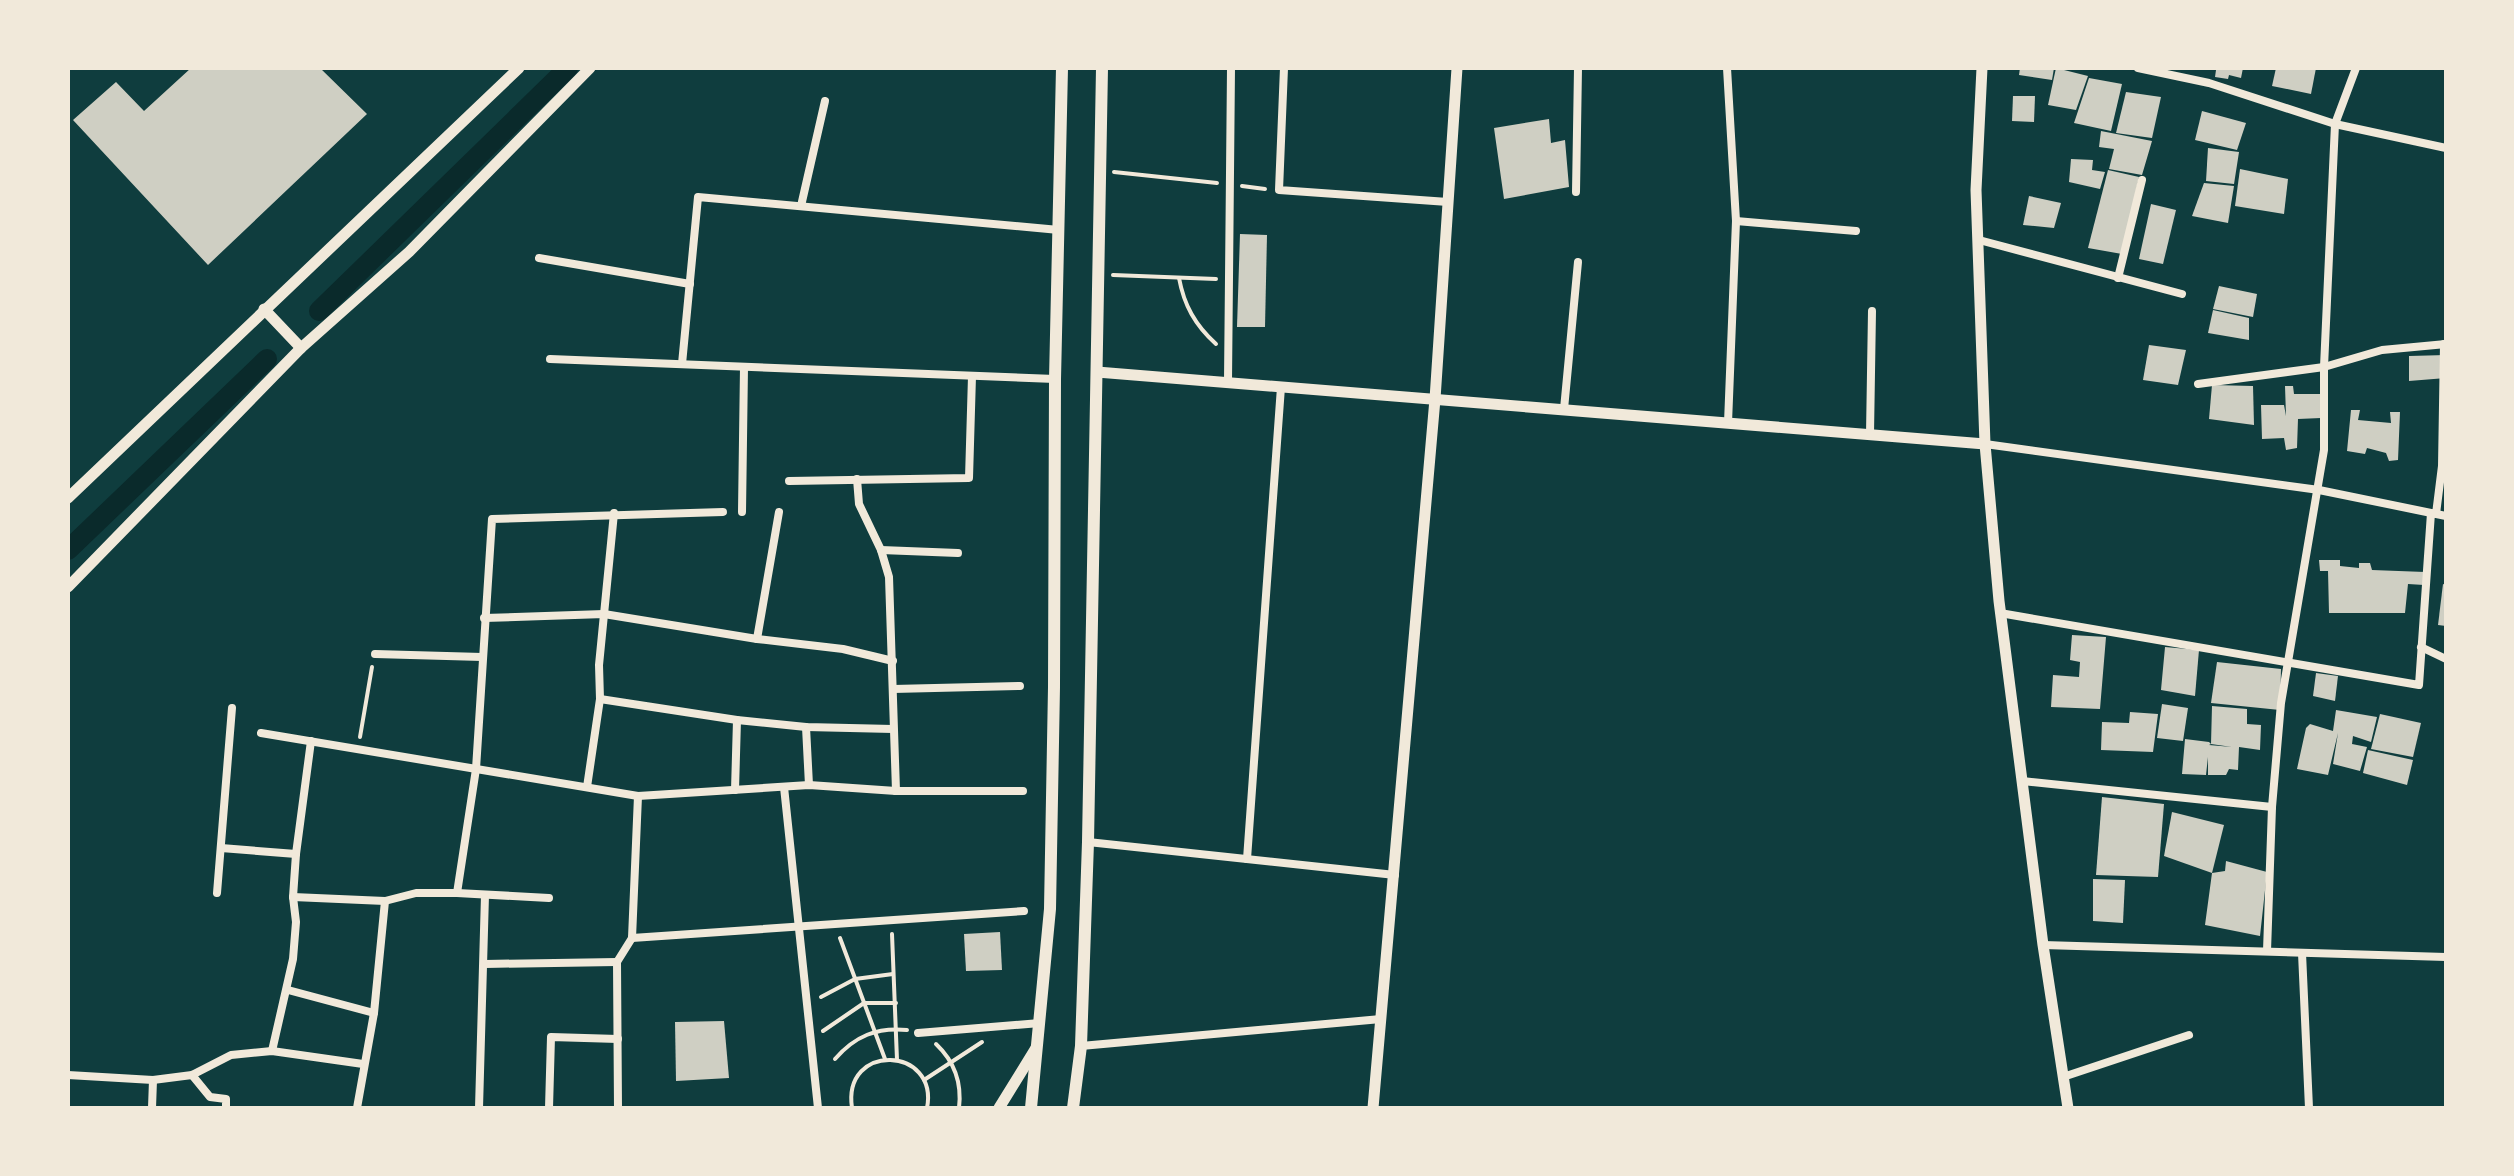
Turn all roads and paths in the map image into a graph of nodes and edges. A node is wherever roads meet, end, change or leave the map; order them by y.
1 (519, 68) edge
2 (590, 68) edge
3 (1062, 68) edge
4 (1102, 68) edge
5 (1231, 68) edge
6 (1284, 68) edge
7 (1457, 68) edge
8 (1578, 68) edge
9 (1727, 68) edge
10 (1982, 68) edge
11 (2138, 68) edge
12 (2356, 68) edge
13 (825, 101) dead end
14 (2335, 124) junction
15 (2446, 148) edge
16 (1100, 171) junction
17 (2142, 180) dead end
18 (1230, 185) junction
19 (1279, 190) junction
20 (1576, 192) dead end
21 (1448, 202) junction
22 (801, 206) junction
23 (1736, 221) junction
24 (1059, 230) junction
25 (1856, 231) dead end
26 (1979, 240) junction
27 (539, 258) dead end
28 (1578, 262) dead end
29 (1099, 274) junction
30 (1179, 278) junction
31 (2118, 278) junction
32 (1229, 280) junction
33 (690, 284) junction
34 (2182, 294) dead end
35 (264, 309) junction
36 (1872, 311) dead end
37 (2445, 344) edge
38 (301, 348) junction
39 (1229, 353) junction
40 (550, 359) dead end
41 (682, 364) junction
42 (744, 367) junction
43 (2324, 367) junction
44 (1097, 372) junction
45 (972, 376) junction
46 (1055, 379) junction
47 (1228, 382) junction
48 (2198, 384) dead end
49 (1281, 387) junction
50 (1435, 399) junction
51 (1564, 409) junction
52 (1728, 423) junction
53 (1870, 434) junction
54 (1985, 444) junction
55 (857, 479) junction
56 (789, 481) dead end
57 (2319, 490) junction
58 (68, 498) edge
59 (723, 512) dead end
60 (742, 512) dead end
61 (779, 512) dead end
62 (614, 513) junction
63 (2438, 514) edge
64 (881, 550) junction
65 (958, 553) dead end
66 (68, 587) edge
67 (2000, 613) junction
68 (604, 614) junction
69 (484, 618) junction
70 (757, 639) junction
71 (2421, 647) junction
72 (375, 654) joint
73 (482, 657) junction
74 (2446, 659) edge
75 (893, 661) junction
76 (2286, 662) junction
77 (1020, 686) dead end
78 (893, 689) junction
79 (600, 699) junction
80 (232, 708) dead end
81 (737, 720) junction
82 (806, 727) junction
83 (893, 729) junction
84 (261, 733) dead end
85 (311, 741) junction
86 (359, 748) junction
87 (476, 769) junction
88 (2022, 781) junction
89 (809, 785) junction
90 (587, 787) junction
91 (784, 787) junction
92 (735, 790) junction
93 (896, 791) junction
94 (1023, 791) dead end
95 (638, 796) junction
96 (2272, 807) junction
97 (1088, 842) junction
98 (221, 848) junction
99 (296, 854) junction
100 (1247, 859) junction
101 (1395, 875) junction
102 (217, 893) dead end
103 (457, 893) junction
104 (485, 895) junction
105 (293, 897) junction
106 (549, 898) dead end
107 (385, 901) junction
108 (1024, 911) dead end
109 (891, 921) junction
110 (835, 925) junction
111 (800, 928) junction
112 (632, 938) junction
113 (2043, 945) junction
114 (2267, 951) junction
115 (2302, 953) junction
116 (2446, 957) edge
117 (617, 962) junction
118 (485, 964) junction
119 (893, 974) junction
120 (855, 979) junction
121 (288, 990) junction
122 (864, 1003) junction
123 (896, 1003) junction
124 (808, 1004) junction
125 (374, 1013) junction
126 (1381, 1019) junction
127 (1040, 1023) junction
128 (1008, 1026) junction
129 (897, 1029) junction
130 (918, 1033) junction
131 (2189, 1035) dead end
132 (618, 1039) junction
133 (811, 1039) junction
134 (1039, 1044) junction
135 (1081, 1046) junction
136 (272, 1051) junction
137 (835, 1059) dead end
138 (885, 1059) junction
139 (897, 1060) junction
140 (951, 1062) junction
141 (363, 1064) junction
142 (68, 1075) edge
143 (192, 1075) junction
144 (2063, 1077) junction
145 (153, 1080) junction
146 (924, 1080) junction
147 (152, 1108) edge
148 (226, 1108) edge
149 (357, 1108) edge
150 (479, 1108) edge
151 (549, 1108) edge
152 (618, 1108) edge
153 (818, 1108) edge
154 (852, 1108) edge
155 (927, 1108) edge
156 (959, 1108) edge
157 (999, 1108) edge
158 (1031, 1108) edge
159 (1073, 1108) edge
160 (1373, 1108) edge
161 (2068, 1108) edge
162 (2309, 1108) edge

1 - 35 street
2 - 38 street
3 - 24 main road
4 - 16 main road
5 - 18 street
6 - 19 street
7 - 21 street
8 - 20 street
9 - 23 street
10 - 26 street
11 - 14 street
12 - 14 street
13 - 22 street
14 - 15 street
14 - 43 street
16 - 18 path
16 - 29 main road
17 - 31 street
18 - 19 path
18 - 32 street
19 - 21 street
21 - 50 street
22 - 24 street
22 - 33 street
23 - 25 street
23 - 52 street
24 - 46 main road
26 - 31 street
26 - 54 street
27 - 33 street
28 - 51 street
29 - 30 path
29 - 44 main road
30 - 32 path
30 - 39 path
31 - 34 street
32 - 39 street
33 - 41 street
35 - 38 street
35 - 58 street
36 - 53 street
37 - 43 street
37 - 63 street
38 - 66 street
39 - 47 street
40 - 41 street
41 - 42 street
42 - 45 street
42 - 60 street
43 - 48 street
43 - 57 street
44 - 47 street
44 - 97 main road
45 - 46 street
45 - 55 street
46 - 127 main road
47 - 49 street
49 - 50 street
49 - 100 street
50 - 51 street
50 - 101 street
51 - 52 street
52 - 53 street
53 - 54 street
54 - 57 street
54 - 67 street
55 - 56 street
55 - 64 street
57 - 63 street
57 - 76 street
59 - 62 street
61 - 70 street
62 - 68 street
62 - 69 street
63 - 71 street
64 - 65 street
64 - 75 street
67 - 76 street
67 - 88 street
68 - 69 street
68 - 70 street
68 - 79 street
69 - 73 street
70 - 75 street
71 - 74 street
71 - 76 street
72 - 73 street
72 - 86 path
73 - 87 street
75 - 78 street
76 - 96 street
77 - 78 street
78 - 83 street
79 - 81 street
79 - 90 street
80 - 98 street
81 - 82 street
81 - 92 street
82 - 83 street
82 - 89 street
83 - 93 street
84 - 85 street
85 - 86 street
85 - 99 street
86 - 87 street
87 - 90 street
87 - 103 street
88 - 96 street
88 - 113 street
89 - 91 street
89 - 93 street
90 - 95 street
91 - 92 street
91 - 111 street
92 - 95 street
93 - 94 street
95 - 112 street
96 - 114 street
97 - 100 street
97 - 135 main road
98 - 99 street
98 - 102 street
99 - 105 street
100 - 101 street
101 - 126 street
103 - 104 street
103 - 107 street
104 - 106 street
104 - 118 street
105 - 107 street
105 - 121 street
107 - 125 street
108 - 109 street
109 - 110 street
109 - 119 path
110 - 111 street
110 - 120 path
111 - 112 street
111 - 124 street
112 - 117 street
113 - 114 street
113 - 144 street
114 - 115 street
115 - 116 street
115 - 162 street
117 - 118 street
117 - 132 street
118 - 150 street
119 - 120 path
119 - 123 path
120 - 122 path
120 - 124 path
121 - 125 street
121 - 136 street
122 - 123 path
122 - 133 path
122 - 138 path
123 - 129 path
124 - 133 street
125 - 141 street
126 - 135 street
126 - 160 street
127 - 128 street
127 - 134 main road
128 - 130 street
128 - 140 path
129 - 130 path
129 - 137 path
129 - 139 path
130 - 140 path
131 - 144 street
132 - 151 street
132 - 152 street
133 - 153 street
134 - 157 street
134 - 158 main road
135 - 159 main road
136 - 141 street
136 - 143 street
138 - 139 path
138 - 154 path
139 - 146 path
140 - 146 path
140 - 156 path
141 - 149 street
142 - 145 street
143 - 145 street
143 - 148 street
144 - 161 street
145 - 147 street
146 - 155 path

